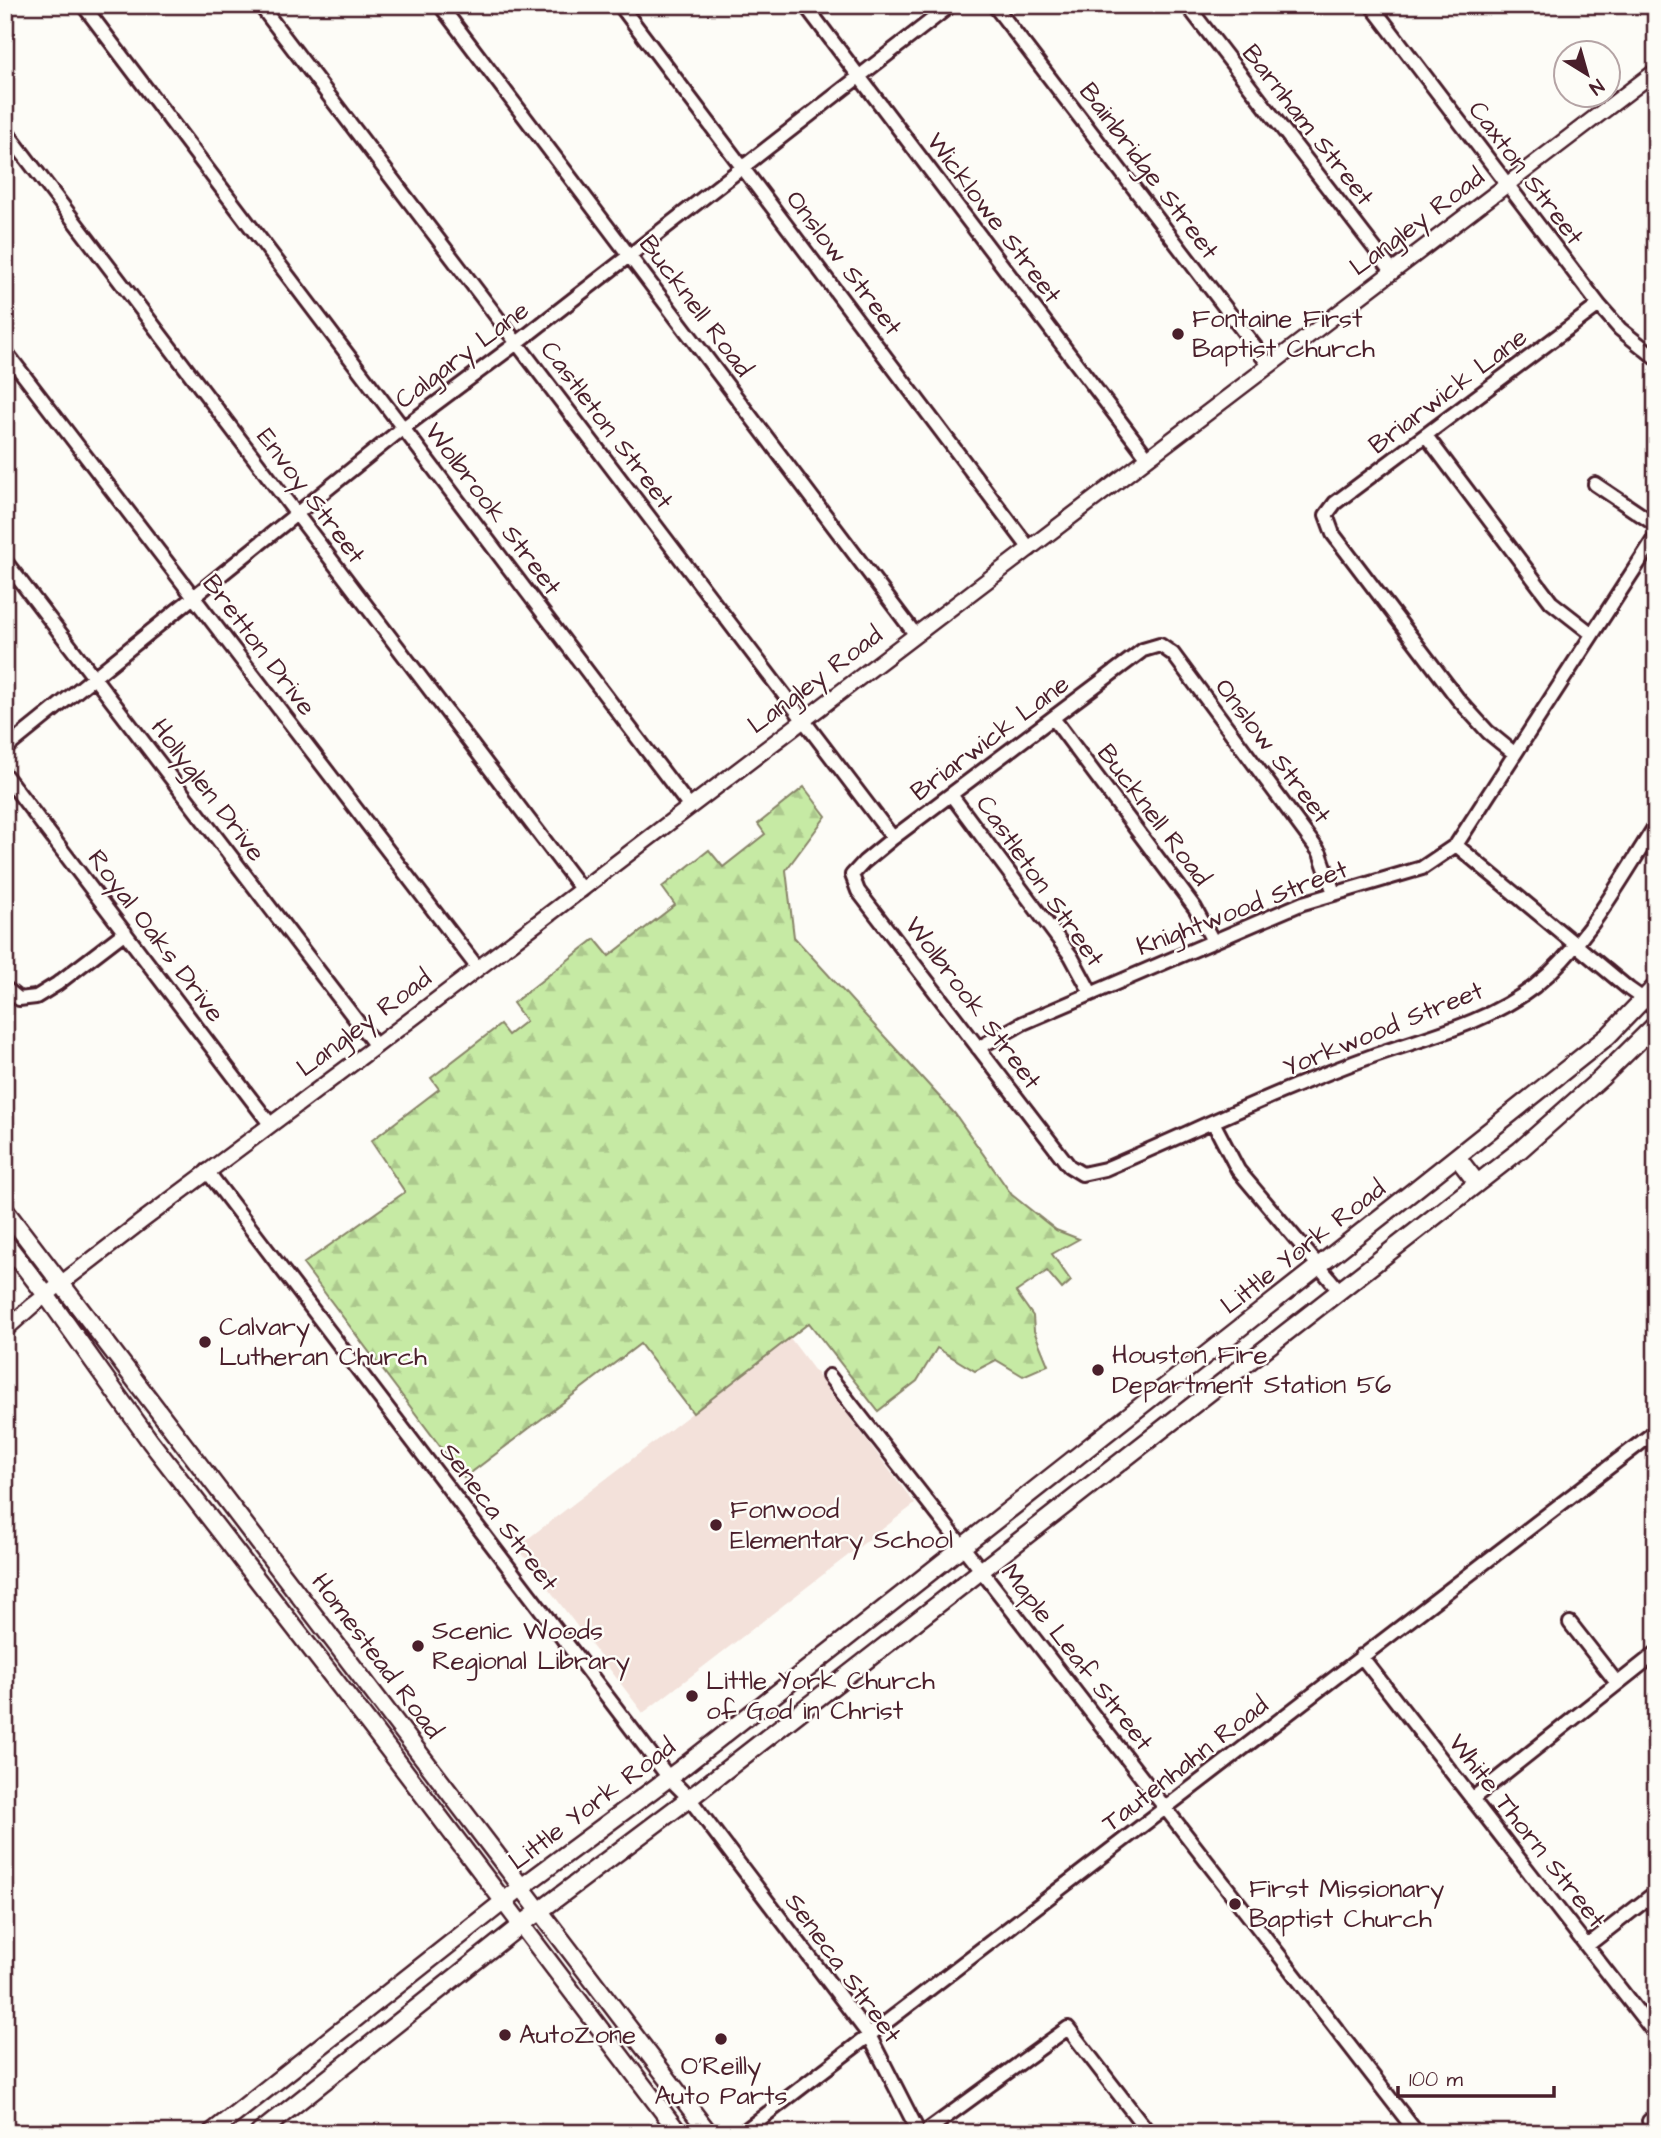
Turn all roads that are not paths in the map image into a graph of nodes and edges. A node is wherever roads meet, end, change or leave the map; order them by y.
1 (83, 5) edge
2 (260, 5) edge
3 (440, 5) edge
4 (620, 5) edge
5 (804, 5) edge
6 (951, 5) edge
7 (994, 5) edge
8 (1187, 5) edge
9 (1371, 5) edge
10 (1656, 71) edge
11 (858, 76) junction
12 (5, 130) edge
13 (743, 166) junction
14 (1507, 185) junction
15 (629, 255) junction
16 (1392, 271) junction
17 (1599, 305) junction
18 (517, 343) junction
19 (5, 351) edge
20 (1656, 358) edge
21 (1269, 365) junction
22 (403, 428) junction
23 (1427, 436) junction
24 (1148, 458) junction
25 (1595, 484) dead end
26 (297, 515) junction
27 (1656, 525) edge
28 (1656, 537) edge
29 (1030, 549) junction
30 (5, 561) edge
31 (193, 596) junction
32 (915, 634) junction
33 (1592, 634) junction
34 (1160, 645) joint
35 (94, 678) junction
36 (1053, 718) junction
37 (803, 719) junction
38 (5, 749) edge
39 (1516, 754) junction
40 (5, 775) edge
41 (952, 796) junction
42 (690, 806) junction
43 (1656, 825) edge
44 (894, 838) junction
45 (1456, 845) junction
46 (852, 875) joint
47 (582, 890) junction
48 (1334, 893) junction
49 (125, 932) junction
50 (1213, 941) junction
51 (1576, 945) junction
52 (477, 967) junction
53 (1656, 986) edge
54 (5, 988) edge
55 (1091, 993) junction
56 (1649, 1004) edge
57 (1656, 1024) edge
58 (376, 1046) junction
59 (978, 1048) junction
60 (1537, 1092) junction
61 (1556, 1117) junction
62 (1213, 1122) junction
63 (270, 1124) junction
64 (1062, 1157) joint
65 (1457, 1157) junction
66 (207, 1171) junction
67 (1477, 1183) junction
68 (5, 1210) edge
69 (5, 1242) edge
70 (1319, 1266) junction
71 (61, 1283) junction
72 (1339, 1290) junction
73 (46, 1295) junction
74 (5, 1330) edge
75 (829, 1376) dead end
76 (1142, 1406) junction
77 (168, 1424) junction
78 (1161, 1430) junction
79 (1656, 1431) edge
80 (1106, 1434) junction
81 (150, 1441) junction
82 (1124, 1459) junction
83 (963, 1547) junction
84 (981, 1571) junction
85 (1570, 1623) dead end
86 (1656, 1653) edge
87 (1362, 1656) junction
88 (1617, 1683) junction
89 (391, 1716) junction
90 (373, 1729) junction
91 (669, 1777) junction
92 (689, 1798) junction
93 (1472, 1798) junction
94 (1165, 1808) junction
95 (523, 1886) junction
96 (1656, 1892) edge
97 (504, 1902) junction
98 (540, 1912) junction
99 (522, 1925) junction
100 (1588, 1945) junction
101 (348, 2025) junction
102 (869, 2035) junction
103 (1656, 2035) edge
104 (366, 2048) junction
105 (211, 2133) edge
106 (259, 2133) edge
107 (678, 2133) edge
108 (709, 2133) edge
109 (742, 2133) edge
110 (921, 2133) edge
111 (1149, 2133) edge
112 (1417, 2133) edge

1 - 22 street, Wolbrook Street
2 - 18 street, Castleton Street
3 - 15 street, Bucknell Road
4 - 13 street, Onslow Street
5 - 11 street, Wicklowe Street
6 - 11 street, Calgary Lane
7 - 21 street, Bainbridge Street
8 - 16 street, Barnham Street
9 - 14 street, Caxton Street
10 - 14 street, Langley Road
11 - 13 street, Calgary Lane
11 - 24 street, Wicklowe Street
12 - 26 street, Envoy Street
13 - 15 street, Calgary Lane
13 - 29 street, Onslow Street
14 - 16 street, Langley Road
14 - 17 street, Caxton Street
15 - 18 street, Calgary Lane
15 - 32 street, Bucknell Road
16 - 21 street, Langley Road
17 - 20 street, Caxton Street
17 - 23 street, Briarwick Lane
18 - 22 street, Calgary Lane
18 - 37 street, Castleton Street
19 - 31 street, Bretton Drive
21 - 24 street, Langley Road
22 - 26 street, Calgary Lane
22 - 42 street, Wolbrook Street
23 - 33 street
23 - 39 street, Briarwick Lane
24 - 29 street, Langley Road
25 - 27 street
26 - 31 street, Calgary Lane
26 - 47 street, Envoy Street
28 - 33 street, Knightwood Street
29 - 32 street, Langley Road
30 - 35 street, Hollyglen Drive
31 - 35 street, Calgary Lane
31 - 52 street, Bretton Drive
32 - 37 street, Langley Road
33 - 39 street, Knightwood Street
34 - 36 street, Briarwick Lane
34 - 48 street, Onslow Street
35 - 38 street, Calgary Lane
35 - 58 street, Hollyglen Drive
36 - 41 street, Briarwick Lane
36 - 50 street, Bucknell Road
37 - 42 street, Langley Road
37 - 44 street, Castleton Street
39 - 45 street, Knightwood Street
40 - 49 street, Royal Oaks Drive
41 - 44 street, Briarwick Lane
41 - 55 street, Castleton Street
42 - 47 street, Langley Road
43 - 51 street, Yorkwood Street
44 - 46 street, Briarwick Lane
45 - 48 street, Knightwood Street
45 - 51 street
46 - 59 street, Wolbrook Street
47 - 52 street, Langley Road
48 - 50 street, Knightwood Street
49 - 54 street
49 - 63 street, Royal Oaks Drive
50 - 55 street, Knightwood Street
51 - 56 street
51 - 62 street, Yorkwood Street
52 - 58 street, Langley Road
53 - 56 main road, Little York Road
55 - 59 street, Knightwood Street
56 - 60 main road, Little York Road
57 - 61 main road, Little York Road
58 - 63 street, Langley Road
59 - 64 street, Wolbrook Street
60 - 61 main road
60 - 65 main road, Little York Road
61 - 67 main road, Little York Road
62 - 64 street, Yorkwood Street
62 - 70 street
63 - 66 street, Langley Road
65 - 67 main road
65 - 70 main road, Little York Road
66 - 71 street, Langley Road
66 - 91 street, Seneca Street
67 - 72 main road, Little York Road
68 - 71 main road, Homestead Road
69 - 73 main road, Homestead Road
70 - 72 street
70 - 76 main road, Little York Road
71 - 73 street, Langley Road
71 - 77 main road, Homestead Road
72 - 78 main road, Little York Road
73 - 74 street, Langley Road
73 - 81 main road, Homestead Road
75 - 83 street, Maple Leaf Street
76 - 78 main road
76 - 80 main road, Little York Road
77 - 81 main road
77 - 89 main road, Homestead Road
78 - 82 main road, Little York Road
79 - 87 street, Tautenhahn Road
80 - 82 main road
80 - 83 main road, Little York Road
81 - 90 main road, Homestead Road
82 - 84 main road, Little York Road
83 - 84 street, Maple Leaf Street
83 - 91 main road, Little York Road
84 - 92 main road, Little York Road
84 - 94 street, Maple Leaf Street
85 - 88 street
86 - 88 street
87 - 93 street, White Thorn Street
87 - 94 street, Tautenhahn Road
88 - 93 street
89 - 90 main road
89 - 95 main road, Homestead Road
90 - 97 main road, Homestead Road
91 - 92 street, Seneca Street
91 - 95 main road, Little York Road
92 - 98 main road, Little York Road
92 - 102 street, Seneca Street
93 - 100 street, White Thorn Street
94 - 102 street, Tautenhahn Road
94 - 112 street, Maple Leaf Street
95 - 97 main road, Little York Road
95 - 98 main road, Homestead Road
96 - 100 street
97 - 99 main road, Homestead Road
97 - 101 main road, Little York Road
98 - 99 main road, Little York Road
98 - 108 main road, Homestead Road
99 - 104 main road, Little York Road
99 - 107 main road, Homestead Road
100 - 103 street, White Thorn Street
101 - 104 main road
101 - 105 main road, Little York Road
102 - 109 street, Tautenhahn Road
102 - 110 street, Seneca Street
104 - 106 main road, Little York Road
110 - 111 street

